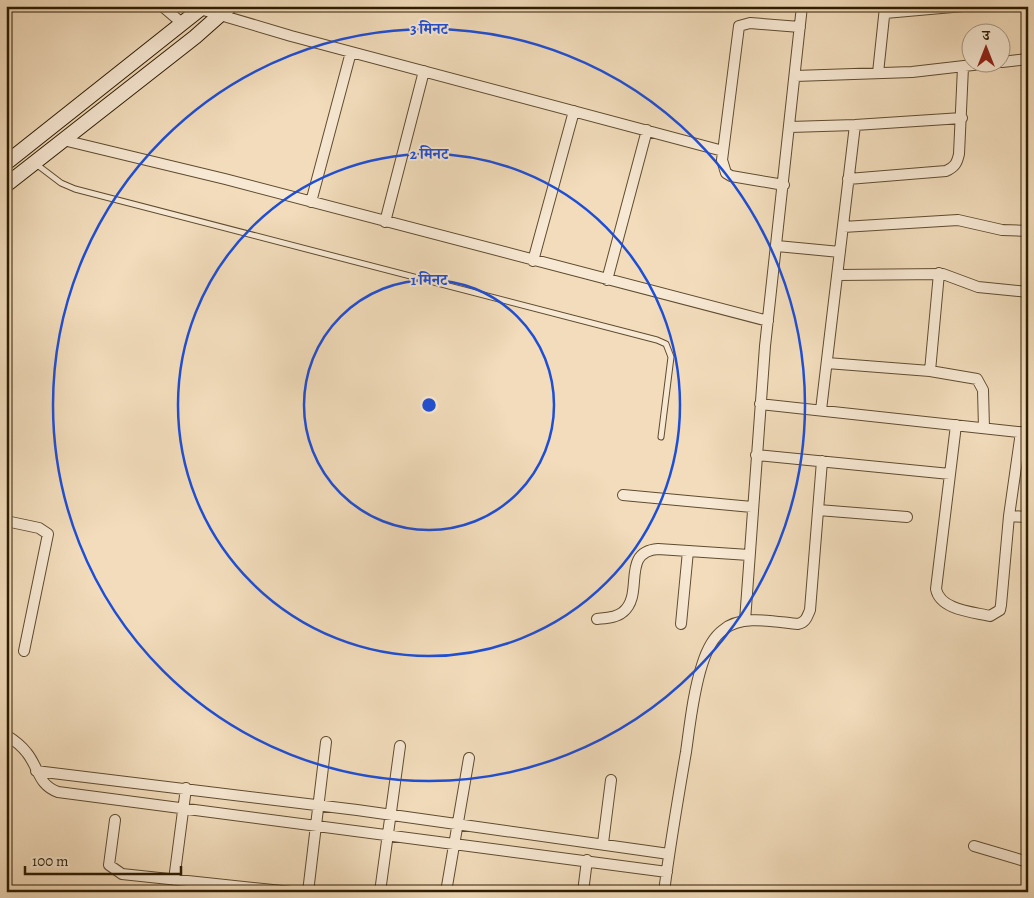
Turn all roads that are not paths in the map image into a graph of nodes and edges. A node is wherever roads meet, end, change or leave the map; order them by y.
1 (162, 6) edge
2 (230, 6) edge
3 (802, 6) edge
4 (964, 6) edge
5 (202, 8) edge
6 (885, 10) edge
7 (219, 16) junction
8 (184, 24) junction
9 (800, 28) junction
10 (351, 52) junction
11 (1028, 59) edge
12 (1012, 61) edge
13 (962, 67) edge
14 (424, 71) junction
15 (963, 72) edge
16 (878, 73) junction
17 (795, 76) junction
18 (574, 111) junction
19 (962, 118) junction
20 (854, 125) junction
21 (790, 127) junction
22 (647, 130) junction
23 (63, 140) junction
24 (723, 151) junction
25 (6, 163) edge
26 (34, 163) junction
27 (848, 178) junction
28 (6, 185) edge
29 (784, 185) junction
30 (312, 202) junction
31 (385, 222) junction
32 (843, 227) junction
33 (1028, 231) edge
34 (777, 246) junction
35 (840, 252) junction
36 (533, 261) junction
37 (939, 273) junction
38 (838, 274) junction
39 (607, 280) junction
40 (1028, 292) edge
41 (768, 321) junction
42 (827, 363) junction
43 (930, 371) junction
44 (760, 404) junction
45 (821, 410) junction
46 (956, 425) junction
47 (984, 428) junction
48 (1025, 432) edge
49 (661, 437) dead end
50 (756, 455) junction
51 (822, 461) junction
52 (950, 474) junction
53 (623, 495) dead end
54 (752, 507) junction
55 (818, 510) junction
56 (1009, 516) junction
57 (907, 517) dead end
58 (1028, 517) edge
59 (6, 521) edge
60 (688, 551) junction
61 (748, 555) junction
62 (596, 619) dead end
63 (745, 621) junction
64 (681, 624) dead end
65 (24, 651) dead end
66 (6, 734) edge
67 (326, 742) dead end
68 (400, 746) dead end
69 (469, 758) dead end
70 (36, 771) junction
71 (612, 780) dead end
72 (186, 788) junction
73 (320, 805) junction
74 (183, 809) junction
75 (390, 814) junction
76 (114, 820) dead end
77 (457, 824) junction
78 (317, 826) junction
79 (387, 835) junction
80 (454, 844) junction
81 (603, 844) junction
82 (974, 846) dead end
83 (669, 854) junction
84 (587, 860) junction
85 (1028, 862) edge
86 (667, 872) junction
87 (174, 880) junction
88 (232, 889) edge
89 (292, 892) edge
90 (308, 892) edge
91 (380, 892) edge
92 (446, 892) edge
93 (583, 892) edge
94 (664, 892) edge

1 - 8 street
2 - 7 main road
3 - 9 street
4 - 6 street
5 - 7 street
5 - 8 main road
6 - 16 street
7 - 10 street
7 - 23 main road
8 - 25 main road
9 - 17 street
9 - 24 street
10 - 14 street
10 - 30 street
11 - 12 street
13 - 16 street
14 - 18 street
14 - 31 street
15 - 19 street
16 - 17 street
17 - 21 street
18 - 22 street
18 - 36 street
19 - 20 street
19 - 27 street
20 - 21 street
20 - 27 street
21 - 29 street
22 - 24 street
22 - 39 street
23 - 26 main road
23 - 30 street
24 - 29 street
26 - 28 main road
26 - 49 lane
27 - 32 street
29 - 34 street
30 - 31 street
31 - 36 street
32 - 33 street
32 - 35 street
34 - 35 street
34 - 41 street
35 - 38 street
36 - 39 street
37 - 38 street
37 - 40 street
37 - 43 street
38 - 42 street
39 - 41 street
41 - 44 street
42 - 43 street
42 - 45 street
43 - 47 street
44 - 45 street
44 - 50 street
45 - 46 street
46 - 47 street
46 - 52 street
47 - 48 street
48 - 56 street
50 - 51 street
50 - 54 street
51 - 52 street
51 - 55 street
52 - 56 street
53 - 54 street
54 - 61 street
55 - 57 street
55 - 63 street
56 - 58 street
59 - 65 street
60 - 61 street
60 - 62 street
60 - 64 street
61 - 63 street
63 - 83 street
66 - 70 street
67 - 73 street
68 - 75 street
69 - 77 street
70 - 72 street
70 - 74 street
71 - 81 street
72 - 73 street
72 - 74 street
73 - 75 street
73 - 78 street
74 - 78 street
74 - 87 street
75 - 77 street
75 - 79 street
76 - 87 street
77 - 80 street
77 - 81 street
78 - 79 street
78 - 90 street
79 - 80 street
79 - 91 street
80 - 84 street
80 - 92 street
81 - 83 street
82 - 85 street
83 - 86 street
84 - 86 street
84 - 93 street
86 - 94 street
87 - 88 street
88 - 89 street

